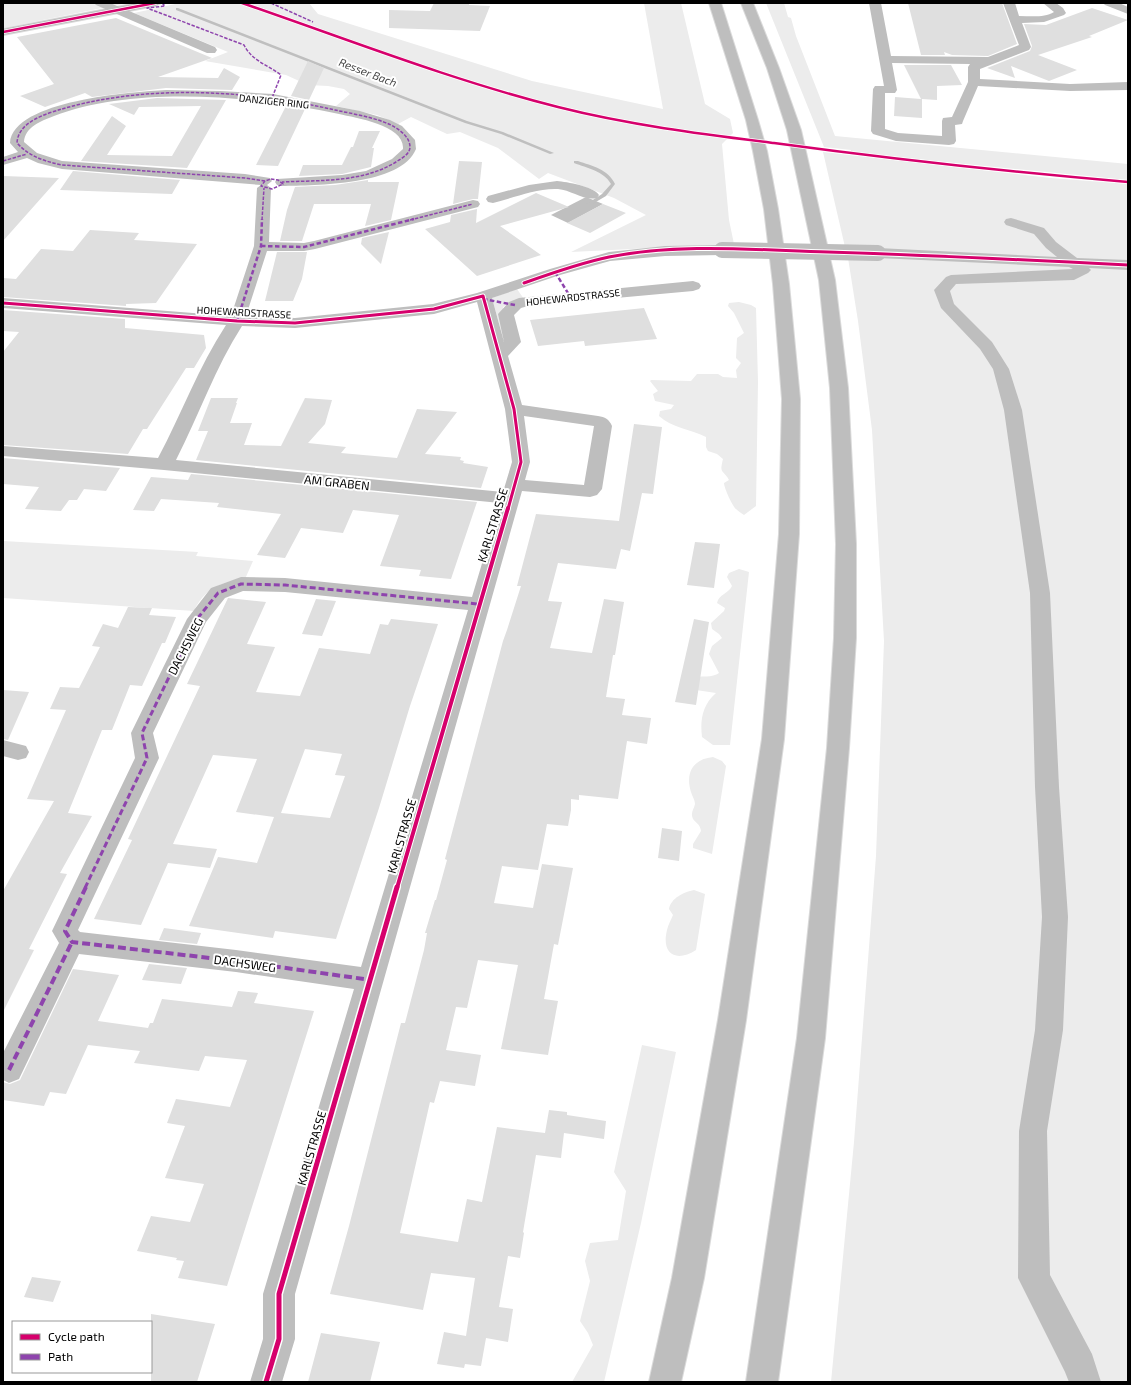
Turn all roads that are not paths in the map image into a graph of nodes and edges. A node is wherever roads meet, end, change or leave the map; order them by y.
1 (100, 3) edge
2 (155, 3) edge
3 (715, 3) edge
4 (747, 3) edge
5 (875, 3) edge
6 (1009, 3) edge
7 (1049, 3) edge
8 (1109, 3) edge
9 (117, 10) junction
10 (1128, 11) edge
11 (1015, 19) junction
12 (3, 32) edge
13 (211, 50) dead end
14 (885, 59) junction
15 (990, 61) junction
16 (974, 82) junction
17 (1128, 86) edge
18 (27, 154) junction
19 (3, 161) edge
20 (264, 185) junction
21 (592, 195) dead end
22 (493, 199) dead end
23 (473, 204) dead end
24 (1011, 222) dead end
25 (261, 246) junction
26 (1073, 262) junction
27 (1128, 265) edge
28 (693, 286) dead end
29 (483, 296) junction
30 (3, 303) edge
31 (237, 321) junction
32 (499, 356) junction
33 (514, 409) junction
34 (3, 451) edge
35 (164, 464) junction
36 (513, 492) junction
37 (478, 604) junction
38 (72, 942) junction
39 (371, 980) junction
40 (8, 1070) dead end
41 (266, 1382) edge
42 (665, 1382) edge
43 (762, 1382) edge
44 (1085, 1382) edge

1 - 9 main road
2 - 9 main road
3 - 42 main road
4 - 43 main road
5 - 14 main road
6 - 11 main road
7 - 11 main road
8 - 10 main road
9 - 12 main road
9 - 13 main road
11 - 15 main road
14 - 15 main road
14 - 16 main road
15 - 16 main road
16 - 17 main road
18 - 19 main road
18 - 20 main road, DANZIGER RING
18 - 20 main road, DANZIGER RING
20 - 25 main road
21 - 22 main road
23 - 25 main road
24 - 26 main road
25 - 31 main road
26 - 27 main road, HOHEWARDSTRASSE
26 - 29 main road, HOHEWARDSTRASSE, bridge
26 - 44 main road
28 - 32 main road, HOHEWARDSTRASSE
29 - 31 main road, HOHEWARDSTRASSE
29 - 32 main road, KARLSTRASSE
30 - 31 main road, HOHEWARDSTRASSE
31 - 35 main road
32 - 33 main road, KARLSTRASSE
33 - 36 main road, KARLSTRASSE
33 - 36 main road, KARLSTRASSE
34 - 35 main road, AM GRABEN
35 - 36 main road, AM GRABEN
36 - 37 main road, KARLSTRASSE
37 - 38 main road, DACHSWEG
37 - 39 main road, KARLSTRASSE
38 - 39 main road, DACHSWEG
38 - 40 main road
39 - 41 main road, KARLSTRASSE

